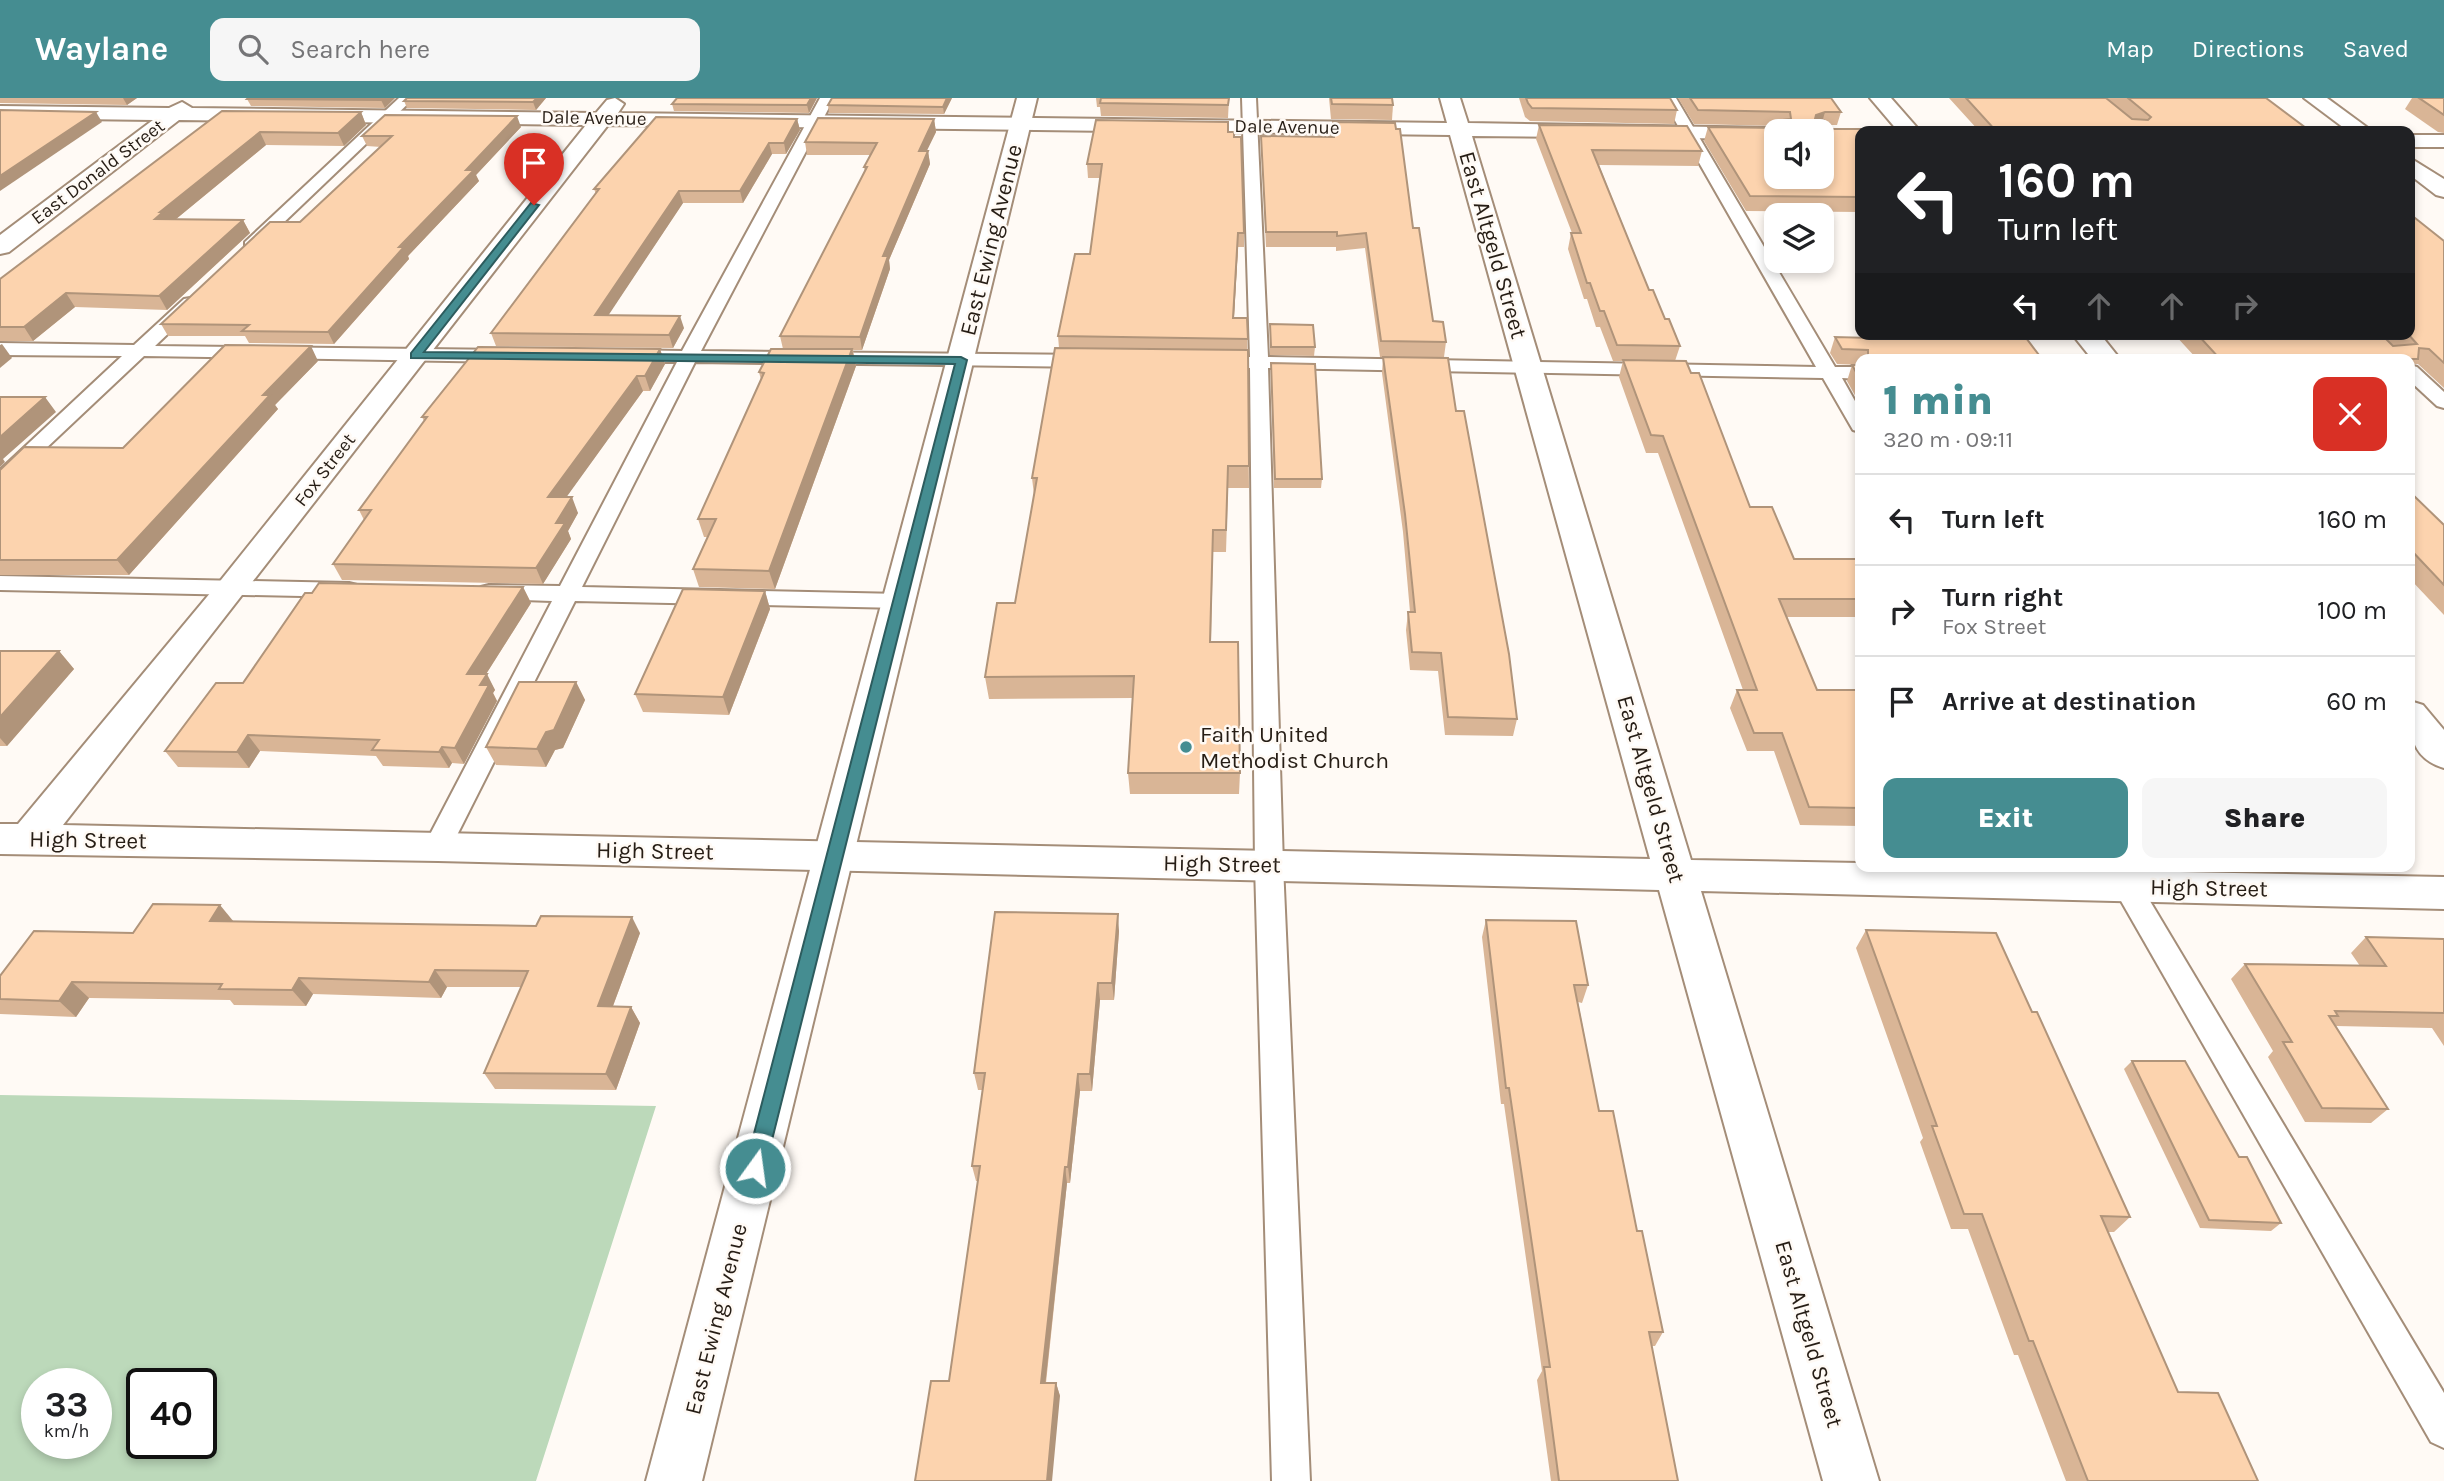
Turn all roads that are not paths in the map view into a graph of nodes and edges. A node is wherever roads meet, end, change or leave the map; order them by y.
1 (195, 98) edge
2 (407, 98) edge
3 (827, 98) edge
4 (1249, 98) edge
5 (1669, 98) edge
6 (1880, 98) edge
7 (2314, 98) edge
8 (610, 108) edge
9 (1023, 111) edge
10 (0, 112) edge
11 (1455, 113) edge
12 (174, 114) junction
13 (389, 116) junction
14 (816, 121) junction
15 (1250, 126) junction
16 (1905, 126) edge
17 (2354, 126) edge
18 (1688, 132) junction
19 (1764, 133) edge
20 (2415, 141) edge
21 (2444, 141) edge
22 (2415, 169) edge
23 (2444, 190) edge
24 (0, 247) edge
25 (238, 257) edge
26 (198, 295) edge
27 (2090, 340) edge
28 (0, 349) edge
29 (138, 352) junction
30 (2103, 354) edge
31 (415, 356) junction
32 (525, 356) edge
33 (607, 356) edge
34 (689, 356) junction
35 (961, 360) junction
36 (1112, 361) edge
37 (1192, 362) edge
38 (1259, 363) junction
39 (1529, 368) junction
40 (1829, 373) junction
41 (1855, 373) edge
42 (2415, 378) edge
43 (2415, 379) edge
44 (2444, 382) edge
45 (2444, 402) edge
46 (1855, 417) edge
47 (0, 481) edge
48 (0, 583) edge
49 (233, 587) junction
50 (373, 590) edge
51 (470, 592) edge
52 (568, 593) junction
53 (901, 601) junction
54 (2415, 720) edge
55 (2444, 755) edge
56 (15, 839) edge
57 (438, 846) junction
58 (835, 855) junction
59 (1269, 865) junction
60 (1676, 875) junction
61 (2121, 876) edge
62 (2444, 894) edge
63 (2444, 1429) edge
64 (674, 1481) edge
65 (1291, 1481) edge
66 (1851, 1481) edge

1 - 12 street, East Donald Street
2 - 13 lane
3 - 14 lane
4 - 15 lane
5 - 18 lane
6 - 16 street
7 - 17 street
8 - 13 street, Dale Avenue
8 - 14 street, Dale Avenue
8 - 31 street, Fox Street
9 - 14 street, Dale Avenue
9 - 15 street, Dale Avenue
9 - 35 street, East Ewing Avenue
10 - 12 street, Dale Avenue
11 - 15 street, Dale Avenue
11 - 18 street, Dale Avenue
11 - 39 street, East Altgeld Street
12 - 13 street, Dale Avenue
12 - 24 street, East Donald Street
13 - 25 lane
14 - 34 lane
15 - 38 lane
18 - 19 street, Dale Avenue
18 - 40 lane
20 - 21 street
22 - 23 street
26 - 29 lane
27 - 30 street
28 - 29 lane
29 - 31 lane
29 - 47 lane
31 - 32 lane
31 - 49 street, Fox Street
33 - 34 lane
34 - 35 lane
34 - 52 lane
35 - 36 lane
35 - 53 street, East Ewing Avenue
37 - 38 lane
38 - 39 lane
38 - 59 lane
39 - 40 lane
39 - 60 street, East Altgeld Street
40 - 41 lane
40 - 46 lane
42 - 44 lane
43 - 45 lane
48 - 49 lane
49 - 50 lane
49 - 56 street, Fox Street
51 - 52 lane
52 - 53 lane
52 - 57 lane
53 - 58 street, East Ewing Avenue
54 - 55 street
56 - 57 street, High Street
57 - 58 street, High Street
58 - 59 street, High Street
58 - 64 street, East Ewing Avenue
59 - 60 street, High Street
59 - 65 lane
60 - 61 street, High Street
60 - 66 street, East Altgeld Street
61 - 62 street, High Street
61 - 63 lane

